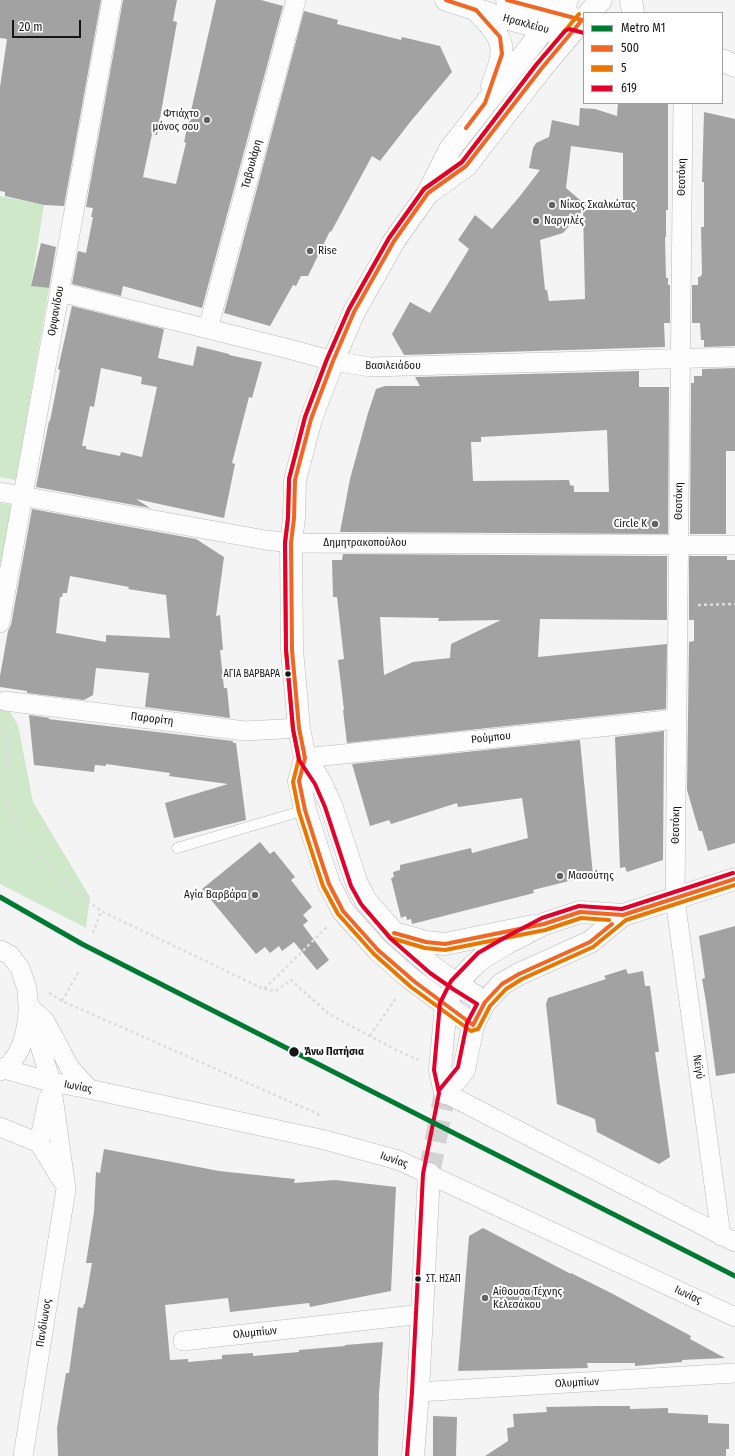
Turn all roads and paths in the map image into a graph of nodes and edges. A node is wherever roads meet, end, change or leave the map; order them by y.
1 (112, 0) edge
2 (296, 0) edge
3 (446, 0) edge
4 (506, 0) edge
5 (601, 0) edge
6 (631, 0) edge
7 (476, 10) junction
8 (592, 12) edge
9 (632, 12) edge
10 (555, 14) edge
11 (582, 24) edge
12 (723, 60) edge
13 (735, 66) edge
14 (723, 71) edge
15 (735, 73) edge
16 (485, 103) junction
17 (683, 104) edge
18 (428, 193) junction
19 (60, 292) junction
20 (208, 328) junction
21 (735, 357) edge
22 (680, 360) junction
23 (333, 361) junction
24 (0, 492) edge
25 (23, 496) junction
26 (291, 543) junction
27 (679, 544) junction
28 (735, 545) edge
29 (735, 604) edge
30 (678, 605) junction
31 (0, 623) edge
32 (4, 701) joint
33 (677, 719) junction
34 (299, 728) junction
35 (305, 758) junction
36 (305, 810) junction
37 (178, 848) dead end
38 (735, 879) edge
39 (675, 898) junction
40 (101, 911) junction
41 (343, 911) junction
42 (623, 915) junction
43 (544, 924) junction
44 (93, 933) dead end
45 (394, 933) junction
46 (5, 952) edge
47 (79, 972) dead end
48 (456, 984) junction
49 (264, 989) junction
50 (46, 991) dead end
51 (396, 998) dead end
52 (62, 1001) junction
53 (485, 1002) junction
54 (446, 1004) junction
55 (28, 1006) junction
56 (473, 1025) junction
57 (370, 1036) junction
58 (1, 1069) edge
59 (440, 1070) junction
60 (51, 1082) junction
61 (89, 1089) junction
62 (445, 1093) junction
63 (0, 1127) edge
64 (325, 1140) junction
65 (39, 1143) junction
66 (429, 1174) junction
67 (66, 1190) junction
68 (728, 1239) edge
69 (422, 1314) junction
70 (735, 1317) edge
71 (183, 1341) dead end
72 (735, 1373) edge
73 (418, 1392) junction
74 (23, 1456) edge
75 (413, 1456) edge

1 - 19 street, Ορφανίδου
2 - 20 street, Ταβουλάρη
3 - 7 street, Ηρακλείου
4 - 10 street, Ηρακλείου
5 - 8 street
6 - 9 street
7 - 10 street, Ηρακλείου
7 - 16 street
10 - 11 street, Ηρακλείου
10 - 16 street
11 - 18 street
12 - 13 street
14 - 15 street
16 - 18 street
17 - 22 street, Θεοτόκη
18 - 23 street
19 - 20 street, Βασιλειάδου
19 - 25 street, Ορφανίδου
20 - 23 street, Βασιλειάδου
21 - 22 street, Βασιλειάδου
22 - 23 street, Βασιλειάδου
22 - 27 street, Θεοτόκη
23 - 26 street
24 - 25 street, Δημητρακοπούλου
25 - 26 street, Δημητρακοπούλου
25 - 31 street, Ορφανίδου
26 - 27 street, Δημητρακοπούλου
26 - 34 street
27 - 28 street, Δημητρακοπούλου
27 - 30 street, Θεοτόκη
29 - 30 path
30 - 33 street, Θεοτόκη
32 - 34 street, Παρορίτη
32 - 40 path
33 - 35 street, Ρούμπου
33 - 39 street, Θεοτόκη
34 - 35 street
35 - 36 street
35 - 45 street
36 - 37 lane
36 - 41 street
38 - 39 street
39 - 42 street
39 - 68 street, Νεϊγύ
40 - 44 path
40 - 49 path
41 - 49 path
41 - 54 street
42 - 43 street
42 - 53 street
43 - 45 street
43 - 48 street
45 - 48 street
46 - 55 street, Πανδίωνος
47 - 52 path
48 - 53 street
48 - 54 street
49 - 57 path
50 - 52 path
51 - 57 path
52 - 64 path
53 - 56 street
54 - 56 street
54 - 59 street
55 - 58 street
55 - 60 street, Πανδίωνος
55 - 61 street
56 - 62 street
57 - 59 path
58 - 60 street, Ιωνίας
59 - 62 street
60 - 61 street, Ιωνίας
60 - 65 street, Πανδίωνος
60 - 67 street, Πανδίωνος
61 - 64 street, Ιωνίας
62 - 68 street
63 - 65 street
64 - 66 street, Ιωνίας
65 - 67 street
66 - 69 street
66 - 70 street, Ιωνίας
67 - 74 street, Πανδίωνος
69 - 71 street, Ολυμπίων
69 - 73 street
72 - 73 street, Ολυμπίων
73 - 75 street

